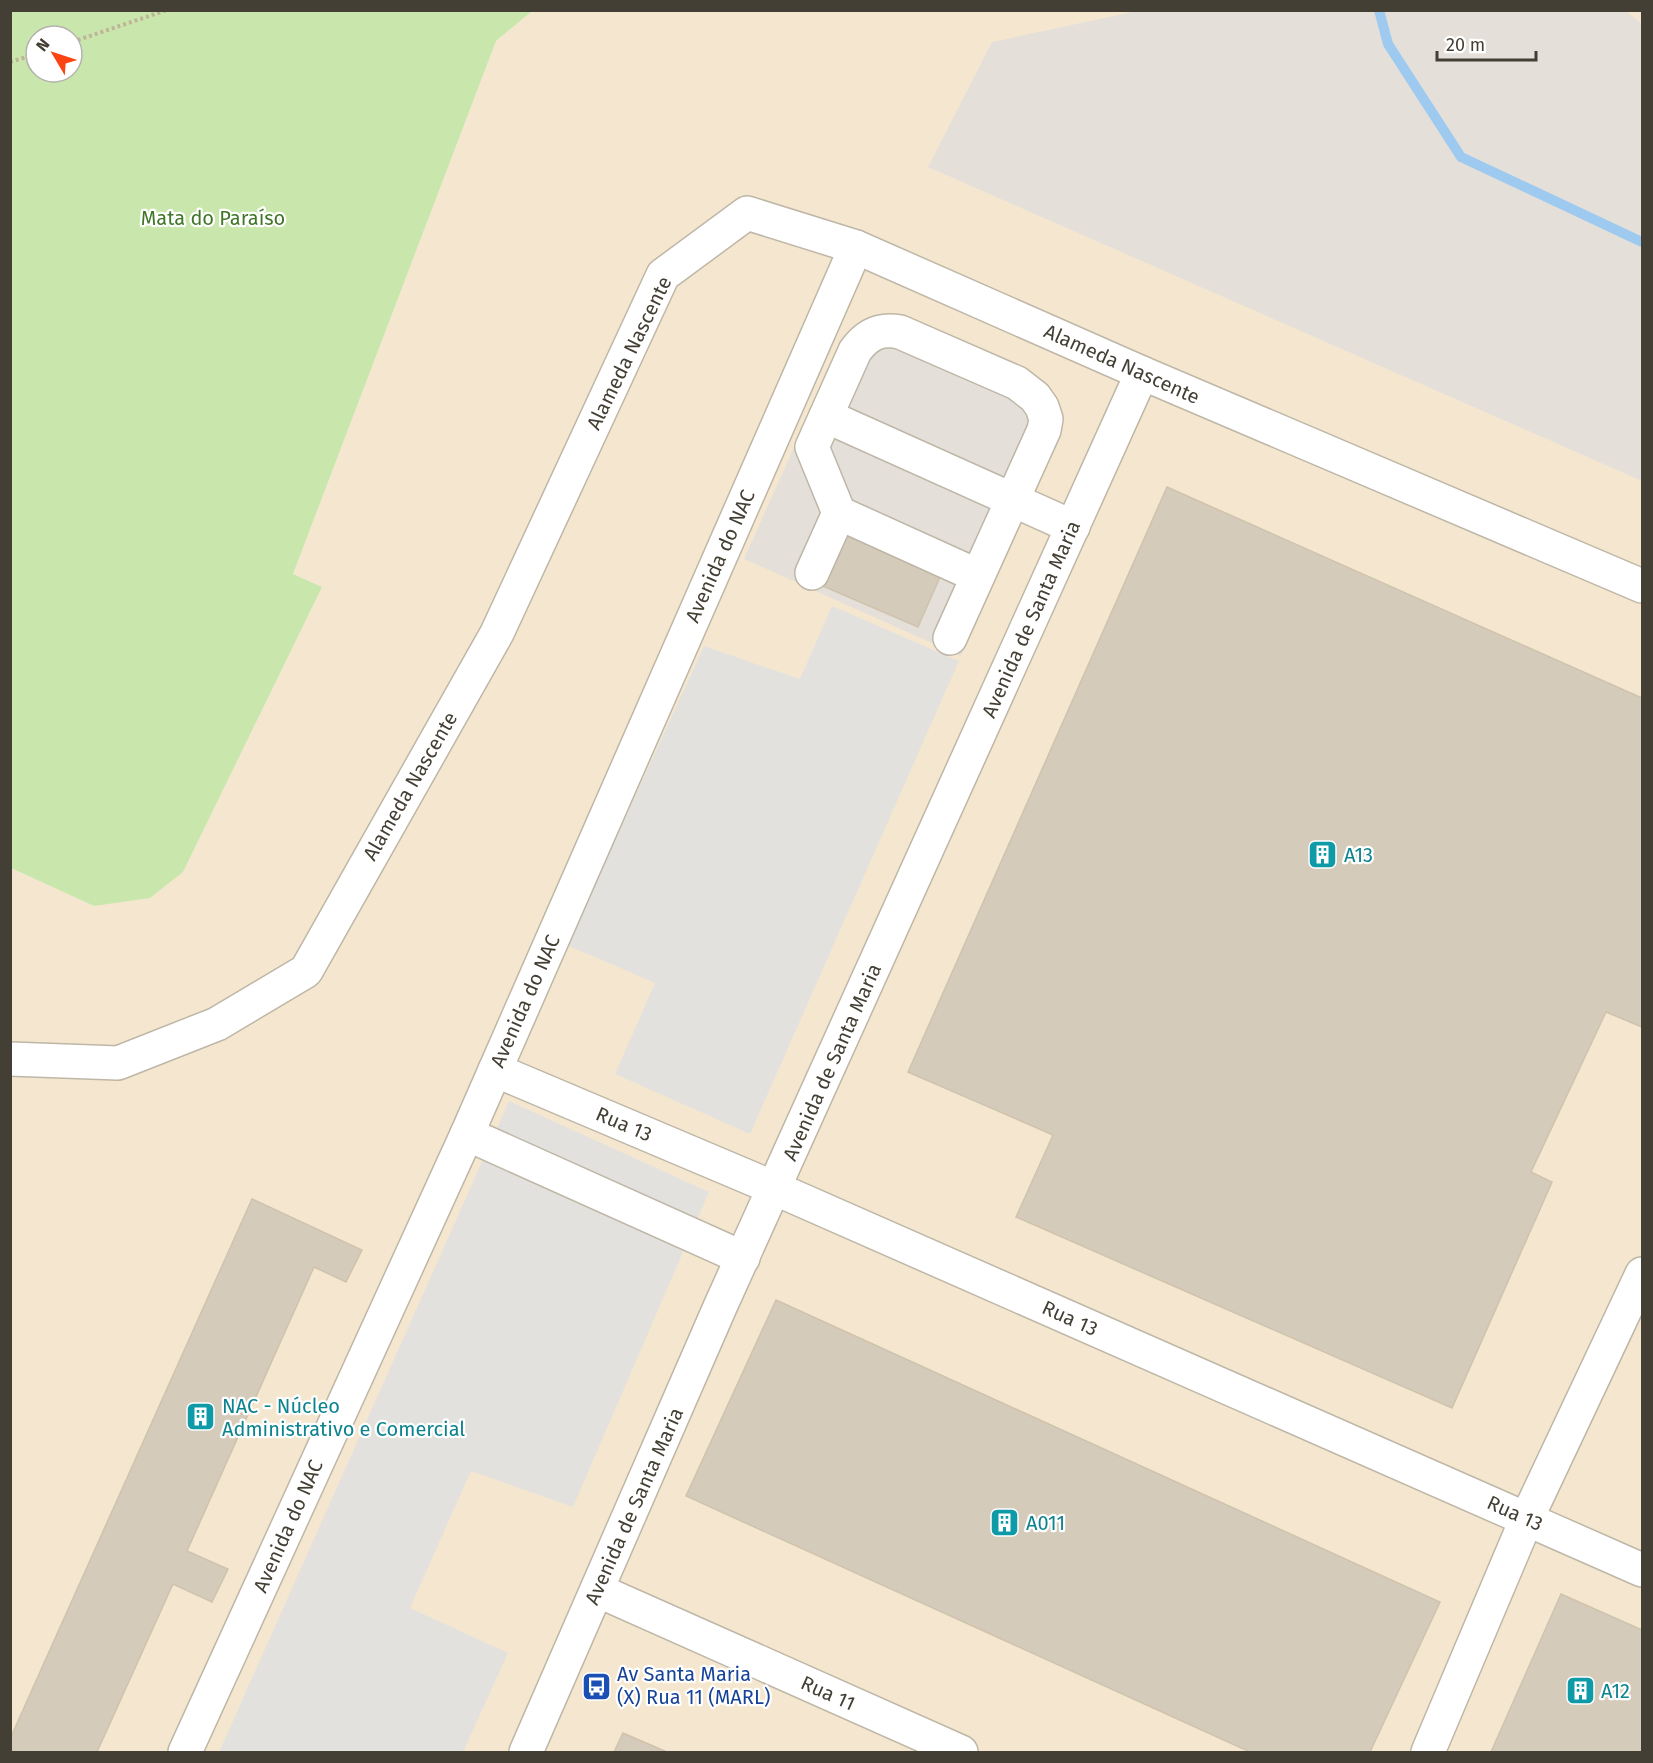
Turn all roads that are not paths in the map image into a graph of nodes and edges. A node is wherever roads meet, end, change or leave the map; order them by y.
1 (856, 247) junction
2 (1142, 373) junction
3 (826, 416) junction
4 (1012, 500) junction
5 (839, 513) junction
6 (1073, 527) junction
7 (812, 573) dead end
8 (978, 576) junction
9 (1642, 586) edge
10 (950, 638) dead end
11 (10, 1059) edge
12 (495, 1070) junction
13 (467, 1134) junction
14 (774, 1188) junction
15 (743, 1258) junction
16 (1642, 1274) edge
17 (1527, 1518) junction
18 (1642, 1570) edge
19 (597, 1590) junction
20 (185, 1752) edge
21 (526, 1752) edge
22 (961, 1752) edge
23 (1428, 1752) edge

1 - 2 street, Alameda Nascente
1 - 11 street, Alameda Nascente
1 - 12 street, Avenida do NAC
2 - 6 street, Avenida de Santa Maria
2 - 9 street, Alameda Nascente
3 - 4 street
3 - 4 street
3 - 5 street
4 - 6 street
4 - 8 street
5 - 7 street
5 - 8 street
6 - 14 street, Avenida de Santa Maria
8 - 10 street
12 - 13 street, Avenida do NAC
12 - 14 street, Rua 13
13 - 15 street
13 - 20 street, Avenida do NAC
14 - 15 street, Avenida de Santa Maria
14 - 17 street, Rua 13
15 - 19 street, Avenida de Santa Maria
16 - 17 street
17 - 18 street, Rua 13
17 - 23 street
19 - 21 street, Avenida de Santa Maria
19 - 22 street, Rua 11

